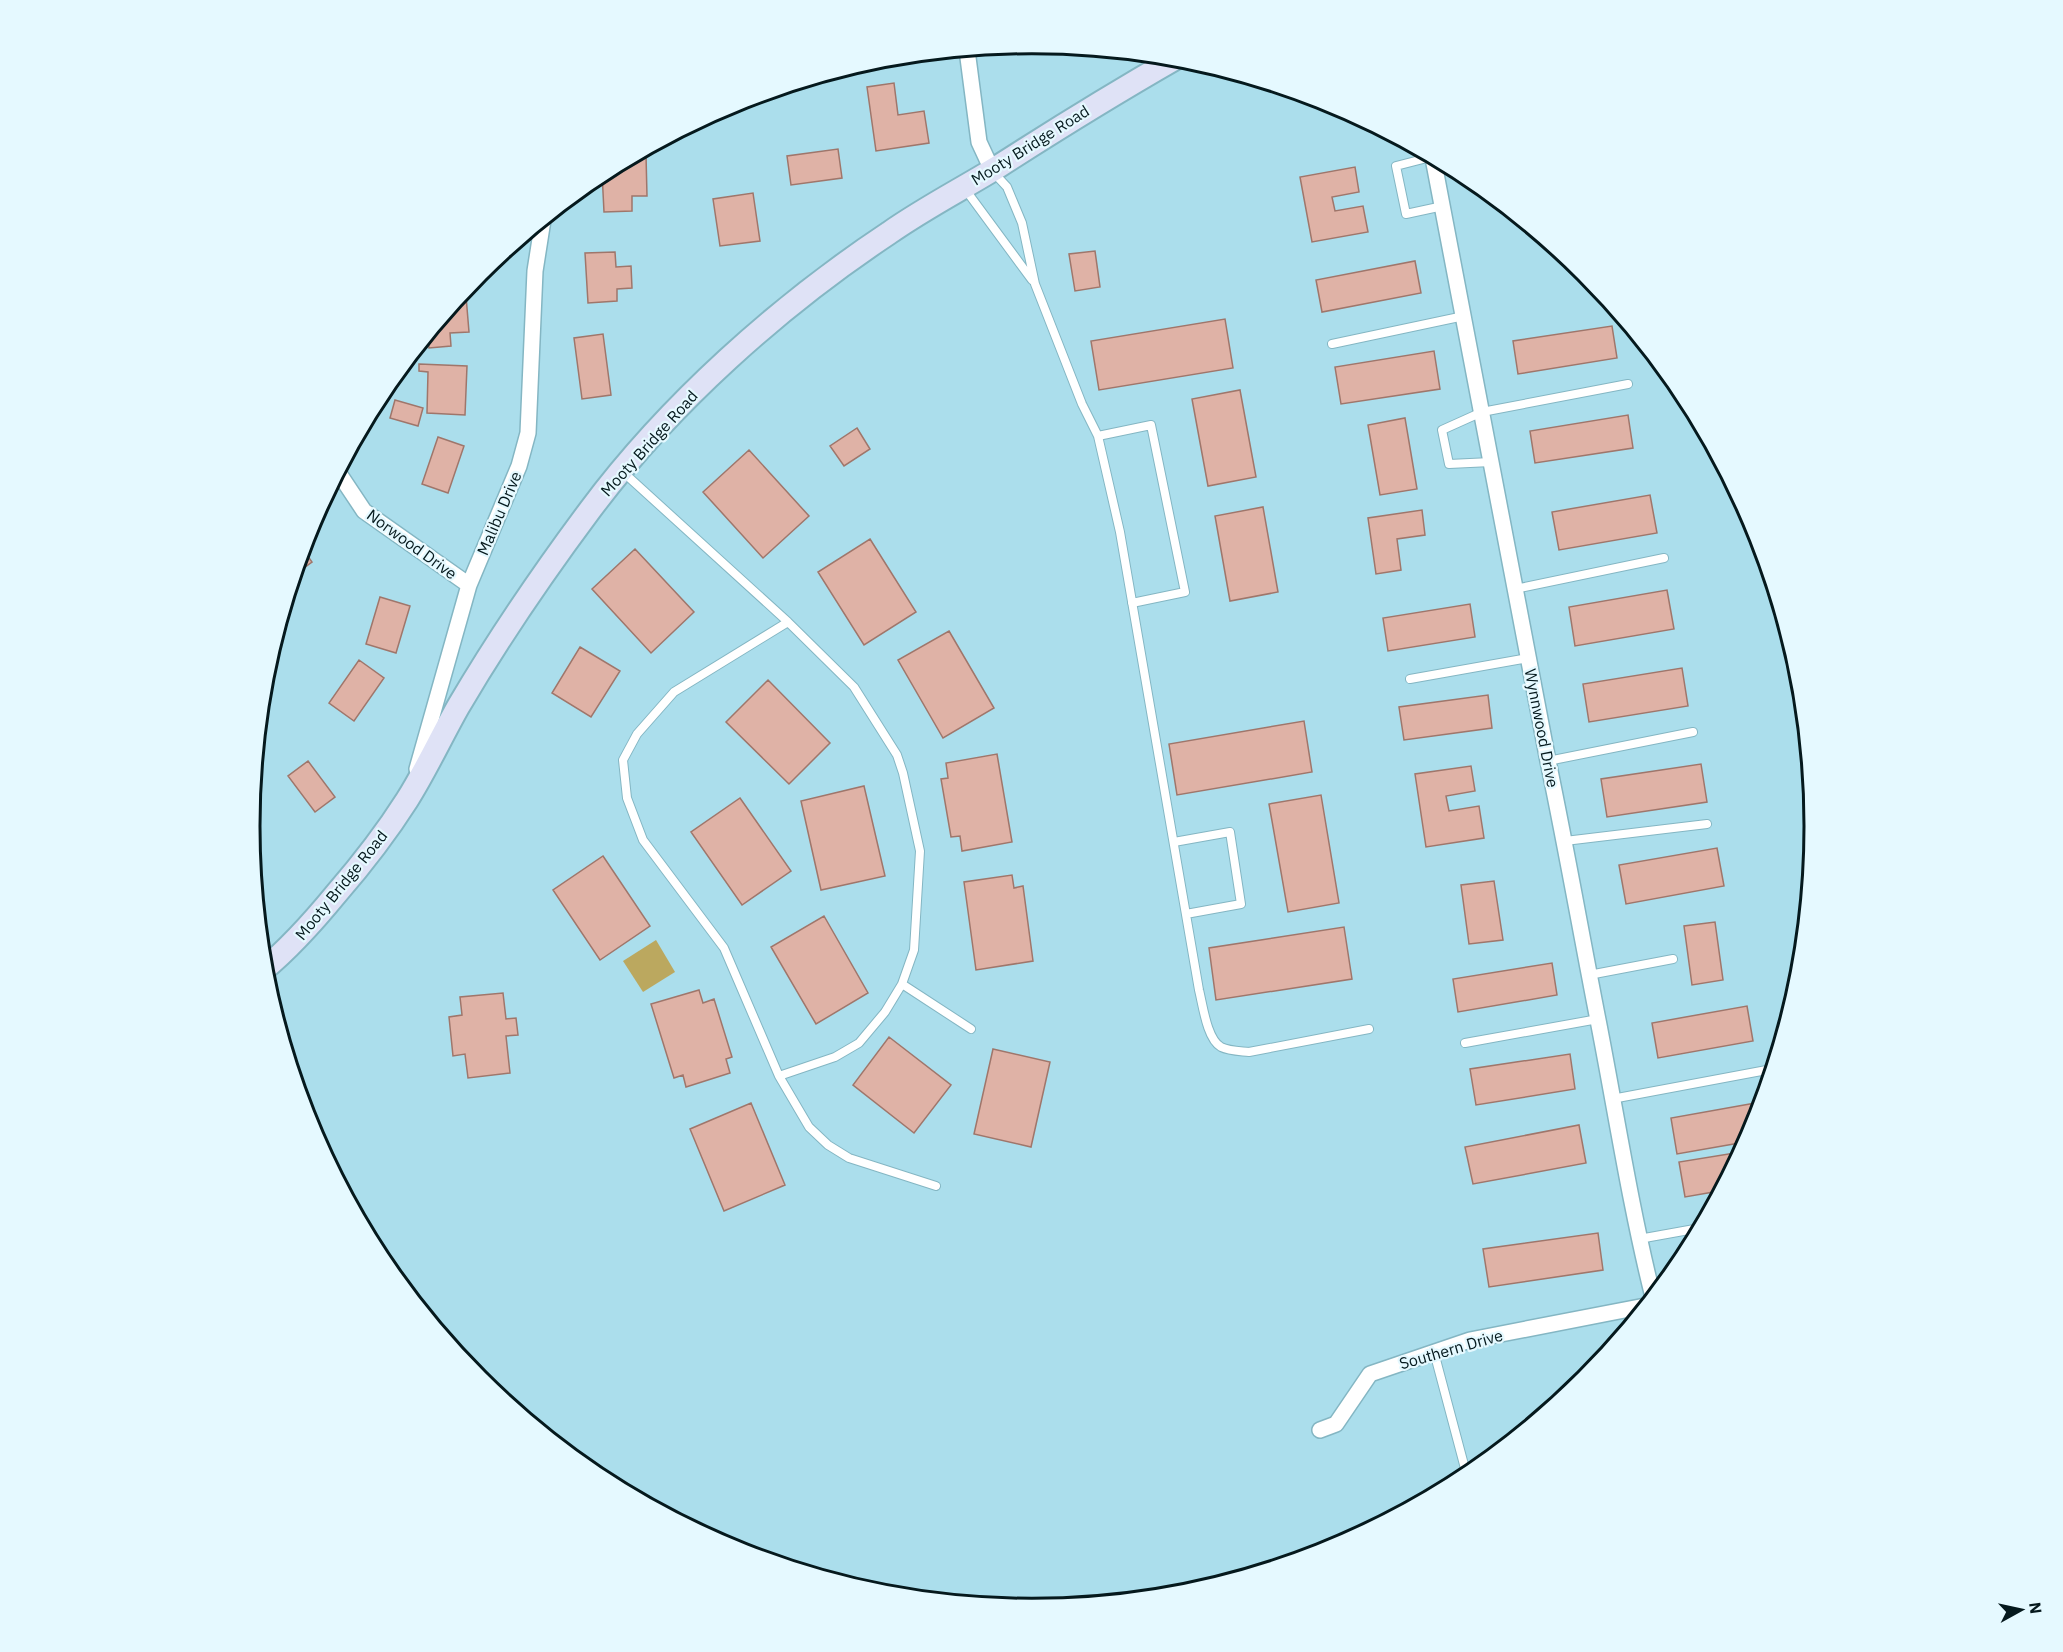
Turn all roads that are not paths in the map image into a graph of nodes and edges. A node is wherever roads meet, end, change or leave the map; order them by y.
1 (968, 57) edge
2 (1162, 66) edge
3 (1422, 160) edge
4 (1434, 168) edge
5 (992, 170) junction
6 (963, 186) junction
7 (1443, 206) junction
8 (541, 231) edge
9 (1035, 284) junction
10 (1464, 316) junction
11 (1332, 344) dead end
12 (1628, 384) dead end
13 (1482, 412) junction
14 (1098, 436) junction
15 (1491, 462) junction
16 (622, 471) junction
17 (342, 479) edge
18 (1664, 558) dead end
19 (469, 585) junction
20 (1515, 588) junction
21 (1132, 603) junction
22 (788, 622) junction
23 (1528, 658) junction
24 (1410, 679) dead end
25 (1693, 732) dead end
26 (1548, 760) junction
27 (408, 798) junction
28 (1707, 824) dead end
29 (1565, 841) junction
30 (1173, 842) junction
31 (1186, 914) junction
32 (1673, 959) dead end
33 (272, 962) edge
34 (1588, 976) junction
35 (902, 984) junction
36 (1598, 1019) junction
37 (971, 1029) dead end
38 (1369, 1029) dead end
39 (1465, 1043) dead end
40 (1764, 1070) edge
41 (779, 1076) junction
42 (1612, 1099) junction
43 (936, 1186) dead end
44 (1689, 1230) edge
45 (1638, 1239) junction
46 (1650, 1287) edge
47 (1634, 1308) edge
48 (1434, 1352) junction
49 (1320, 1430) dead end
50 (1464, 1465) edge

1 - 5 street
2 - 5 main road, Mooty Bridge Road
3 - 7 lane
4 - 7 street, Wynnwood Drive
5 - 6 main road, Mooty Bridge Road
5 - 9 lane
6 - 9 lane
6 - 16 main road, Mooty Bridge Road
7 - 10 street, Wynnwood Drive
8 - 19 street, Malibu Drive
9 - 14 lane
10 - 11 lane
10 - 13 street, Wynnwood Drive
12 - 13 lane
13 - 15 street, Wynnwood Drive
13 - 15 lane
14 - 21 lane
14 - 21 lane
15 - 20 street, Wynnwood Drive
16 - 22 lane
16 - 27 main road, Mooty Bridge Road
17 - 19 street, Norwood Drive
18 - 20 lane
19 - 27 street, Malibu Drive
20 - 23 street, Wynnwood Drive
21 - 30 lane
22 - 35 lane
22 - 41 lane
23 - 24 lane
23 - 26 street, Wynnwood Drive
25 - 26 lane
26 - 29 street, Wynnwood Drive
27 - 33 main road, Mooty Bridge Road
28 - 29 lane
29 - 34 street, Wynnwood Drive
30 - 31 lane
30 - 31 lane
31 - 38 lane
32 - 34 lane
34 - 36 street, Wynnwood Drive
35 - 37 lane
35 - 41 lane
36 - 39 lane
36 - 42 street, Wynnwood Drive
40 - 42 lane
41 - 43 lane
42 - 45 street, Wynnwood Drive
44 - 45 lane
45 - 46 street, Wynnwood Drive
47 - 48 street, Southern Drive
48 - 49 street, Southern Drive
48 - 50 lane

